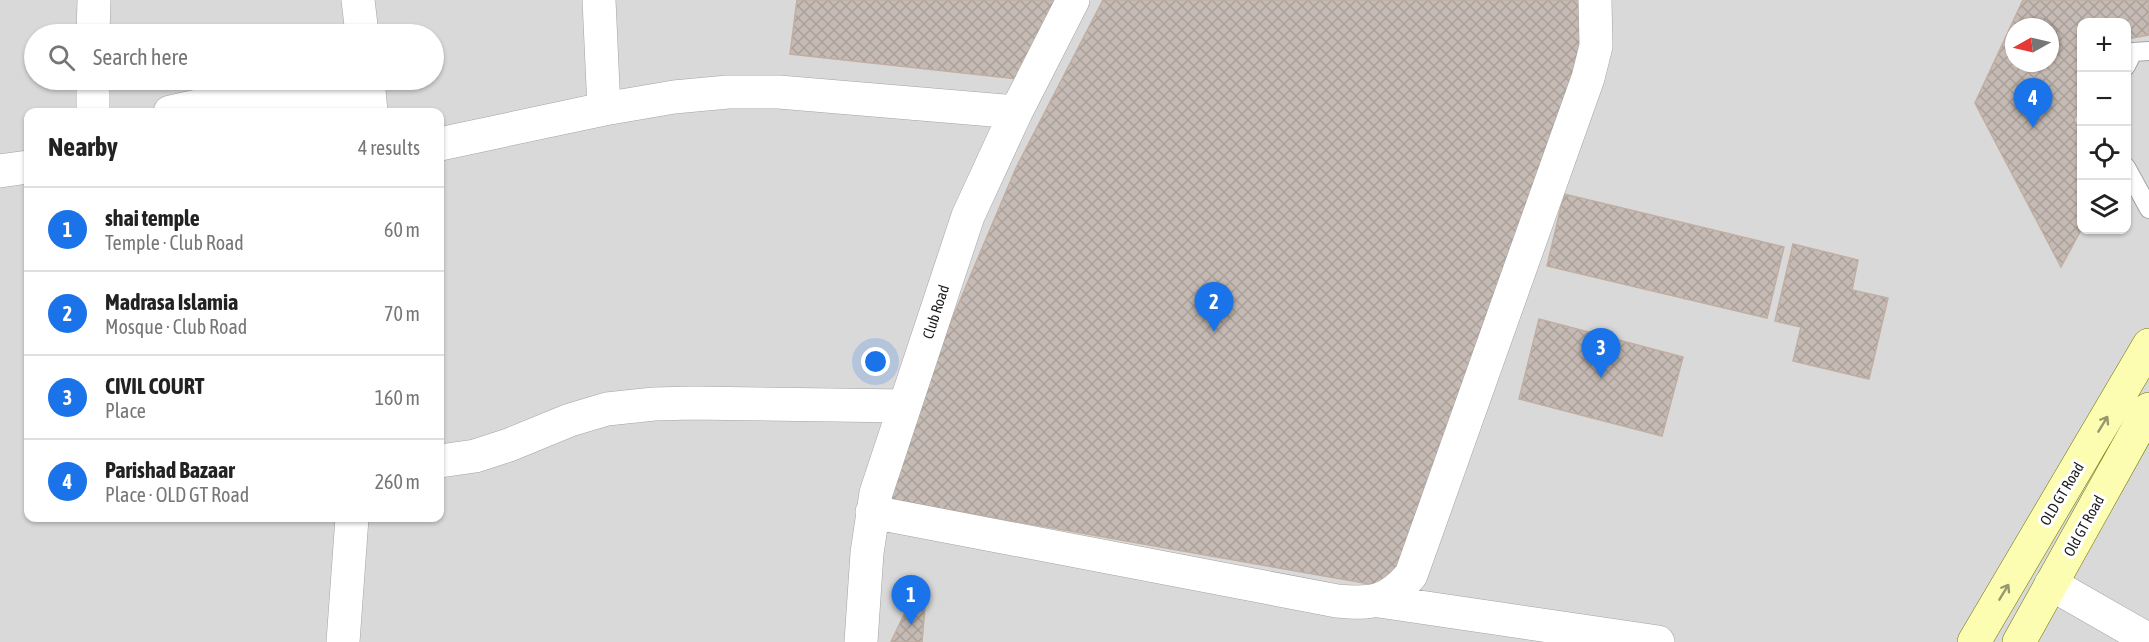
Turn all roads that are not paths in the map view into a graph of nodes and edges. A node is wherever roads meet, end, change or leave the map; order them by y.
1 (94, 0) edge
2 (358, 0) edge
3 (600, 0) edge
4 (1073, 0) edge
5 (1595, 0) edge
6 (93, 24) edge
7 (361, 24) edge
8 (2149, 51) edge
9 (2131, 57) edge
10 (93, 90) edge
11 (369, 90) edge
12 (93, 108) edge
13 (188, 108) edge
14 (345, 108) edge
15 (371, 108) edge
16 (604, 109) junction
17 (1016, 112) junction
18 (444, 143) edge
19 (24, 168) edge
20 (0, 171) edge
21 (2131, 175) edge
22 (2149, 209) edge
23 (2149, 345) edge
24 (905, 406) junction
25 (2149, 410) edge
26 (444, 460) edge
27 (872, 512) junction
28 (352, 522) edge
29 (2051, 584) junction
30 (1379, 601) junction
31 (2149, 640) edge
32 (343, 642) edge
33 (861, 642) edge
34 (1658, 642) edge
35 (1974, 642) edge
36 (2019, 642) edge

1 - 6 street
2 - 7 street
3 - 16 street
4 - 17 street, Club Road
5 - 30 street
8 - 9 lane
10 - 12 street
11 - 15 street
13 - 14 street
16 - 17 street
16 - 18 street
17 - 24 street, Club Road
19 - 20 street
21 - 22 lane
35 -> 23 main road, OLD GT Road
24 - 26 street
24 - 27 street, Club Road
25 - 29 main road, Old GT Road
27 - 30 street
27 - 33 street, Club Road
28 - 32 street
29 - 31 street
29 - 36 main road, Old GT Road
30 - 34 street

